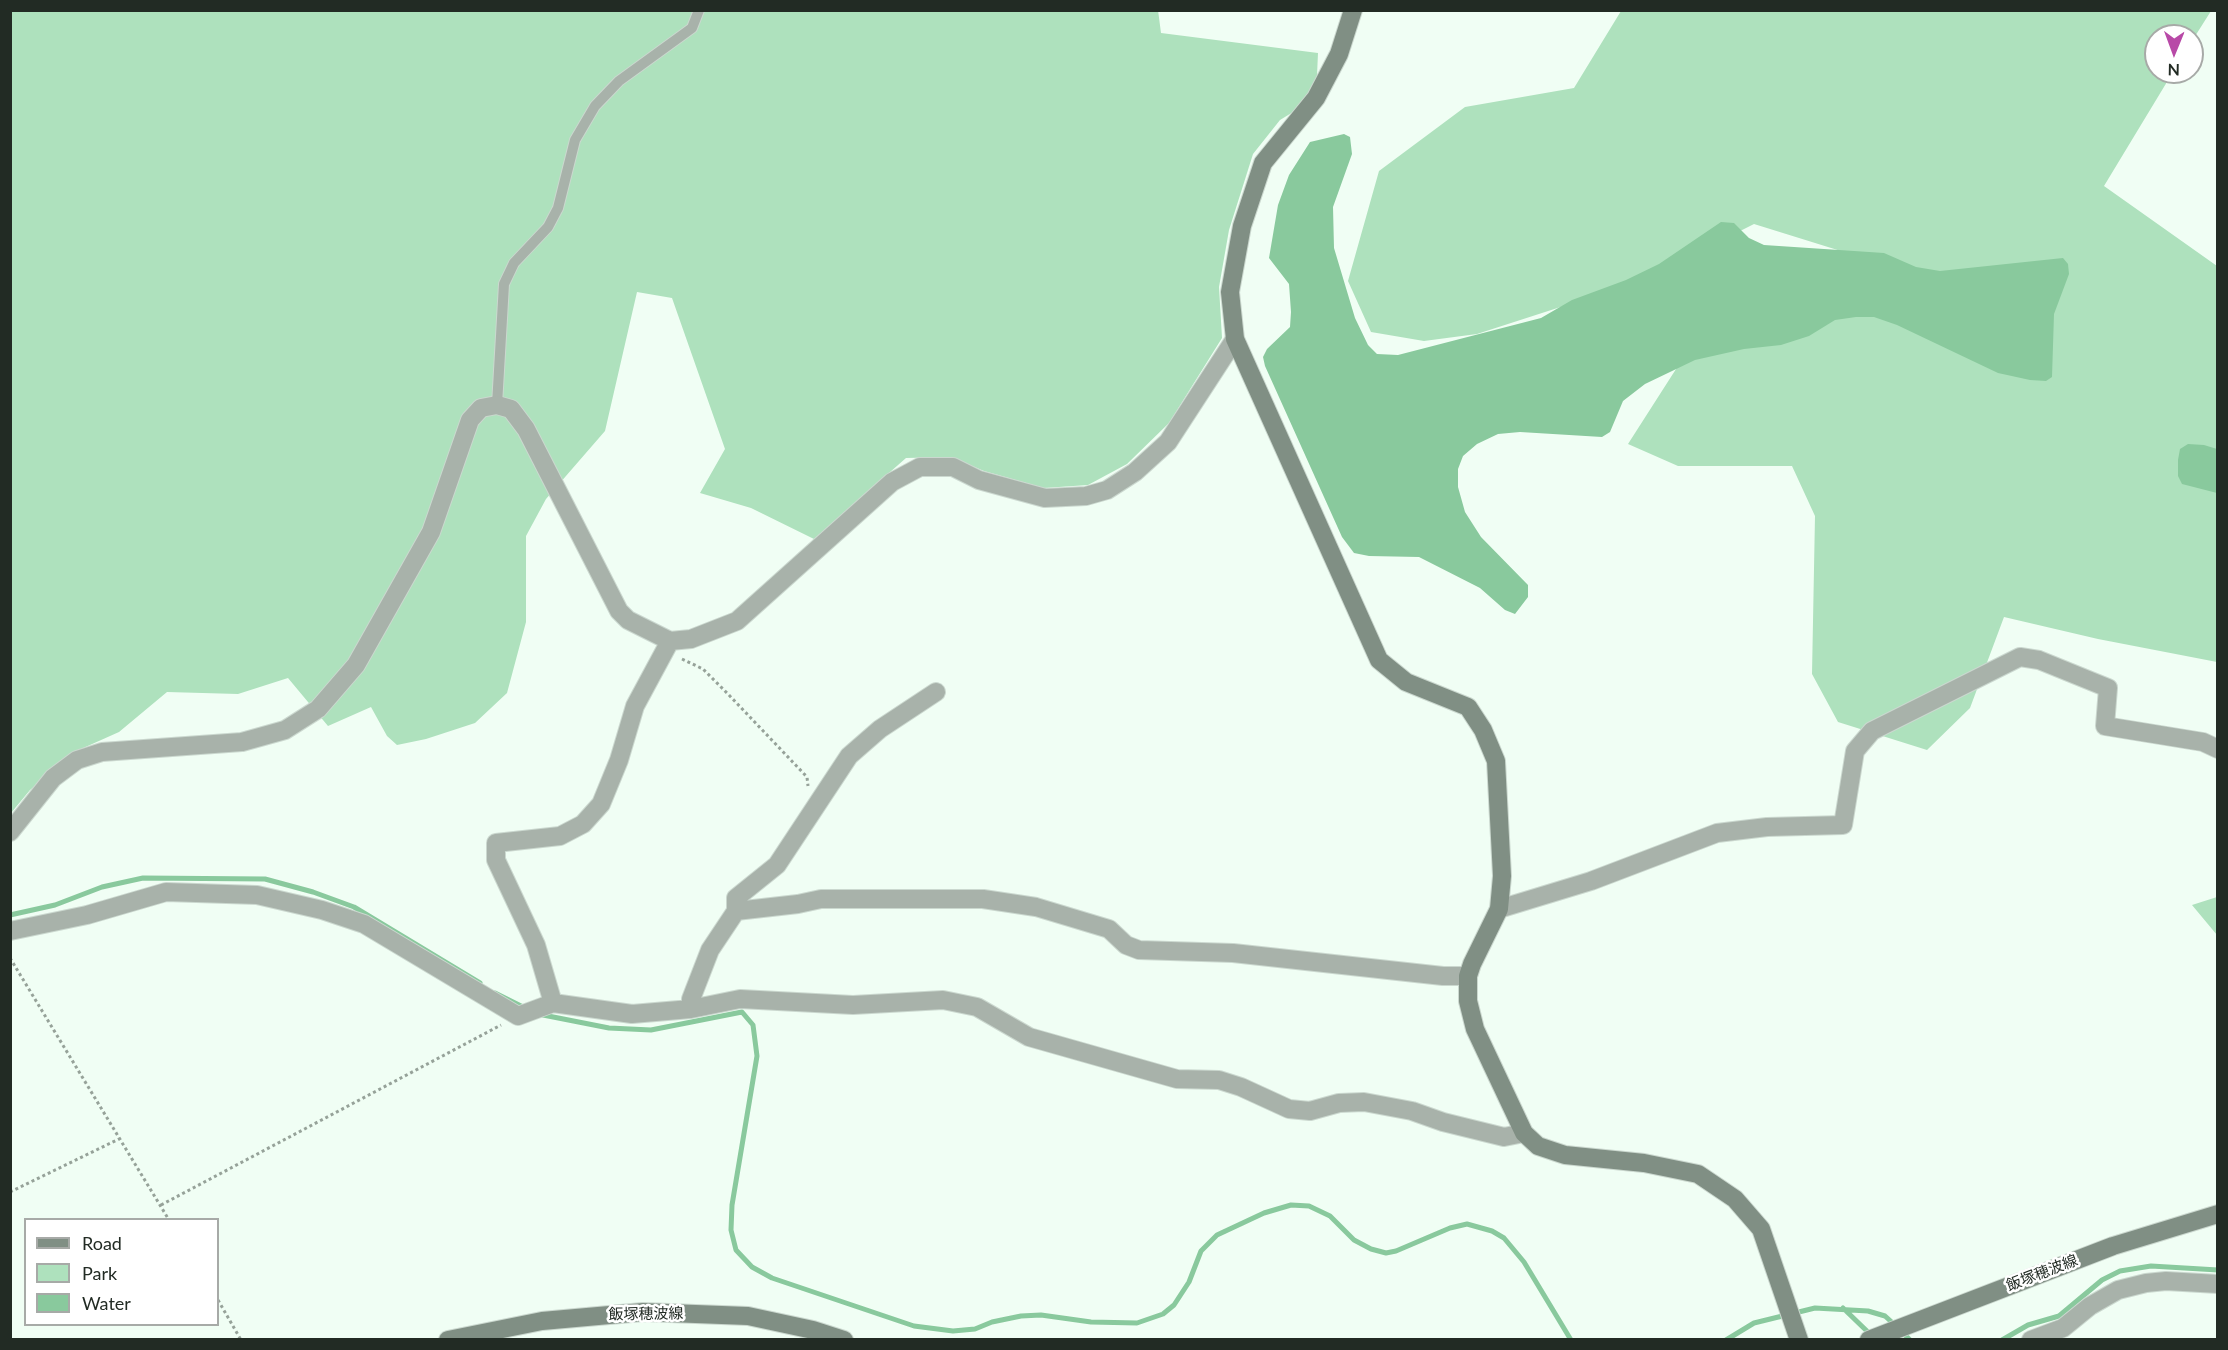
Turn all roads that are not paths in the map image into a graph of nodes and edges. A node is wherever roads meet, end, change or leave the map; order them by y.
1 (699, 10) edge
2 (1353, 10) edge
3 (1235, 339) junction
4 (496, 405) junction
5 (667, 645) junction
6 (936, 692) dead end
7 (2217, 749) edge
8 (10, 832) edge
9 (1499, 909) junction
10 (736, 911) junction
11 (10, 931) edge
12 (1468, 976) junction
13 (550, 1005) junction
14 (691, 1009) junction
15 (1524, 1133) junction
16 (2217, 1214) edge
17 (2217, 1284) edge
18 (448, 1340) edge
19 (844, 1340) edge
20 (1798, 1340) edge
21 (1869, 1340) edge
22 (2031, 1340) edge

1 - 4 lane
2 - 3 street
3 - 5 street
3 - 9 street
4 - 5 street
4 - 8 street
5 - 13 street
6 - 10 street
7 - 9 street
9 - 12 street
10 - 12 street
10 - 14 street
11 - 13 street
12 - 15 street
13 - 14 street
14 - 15 street
15 - 20 street
16 - 21 street, 飯塚穂波線
17 - 22 street
18 - 19 street, 飯塚穂波線

